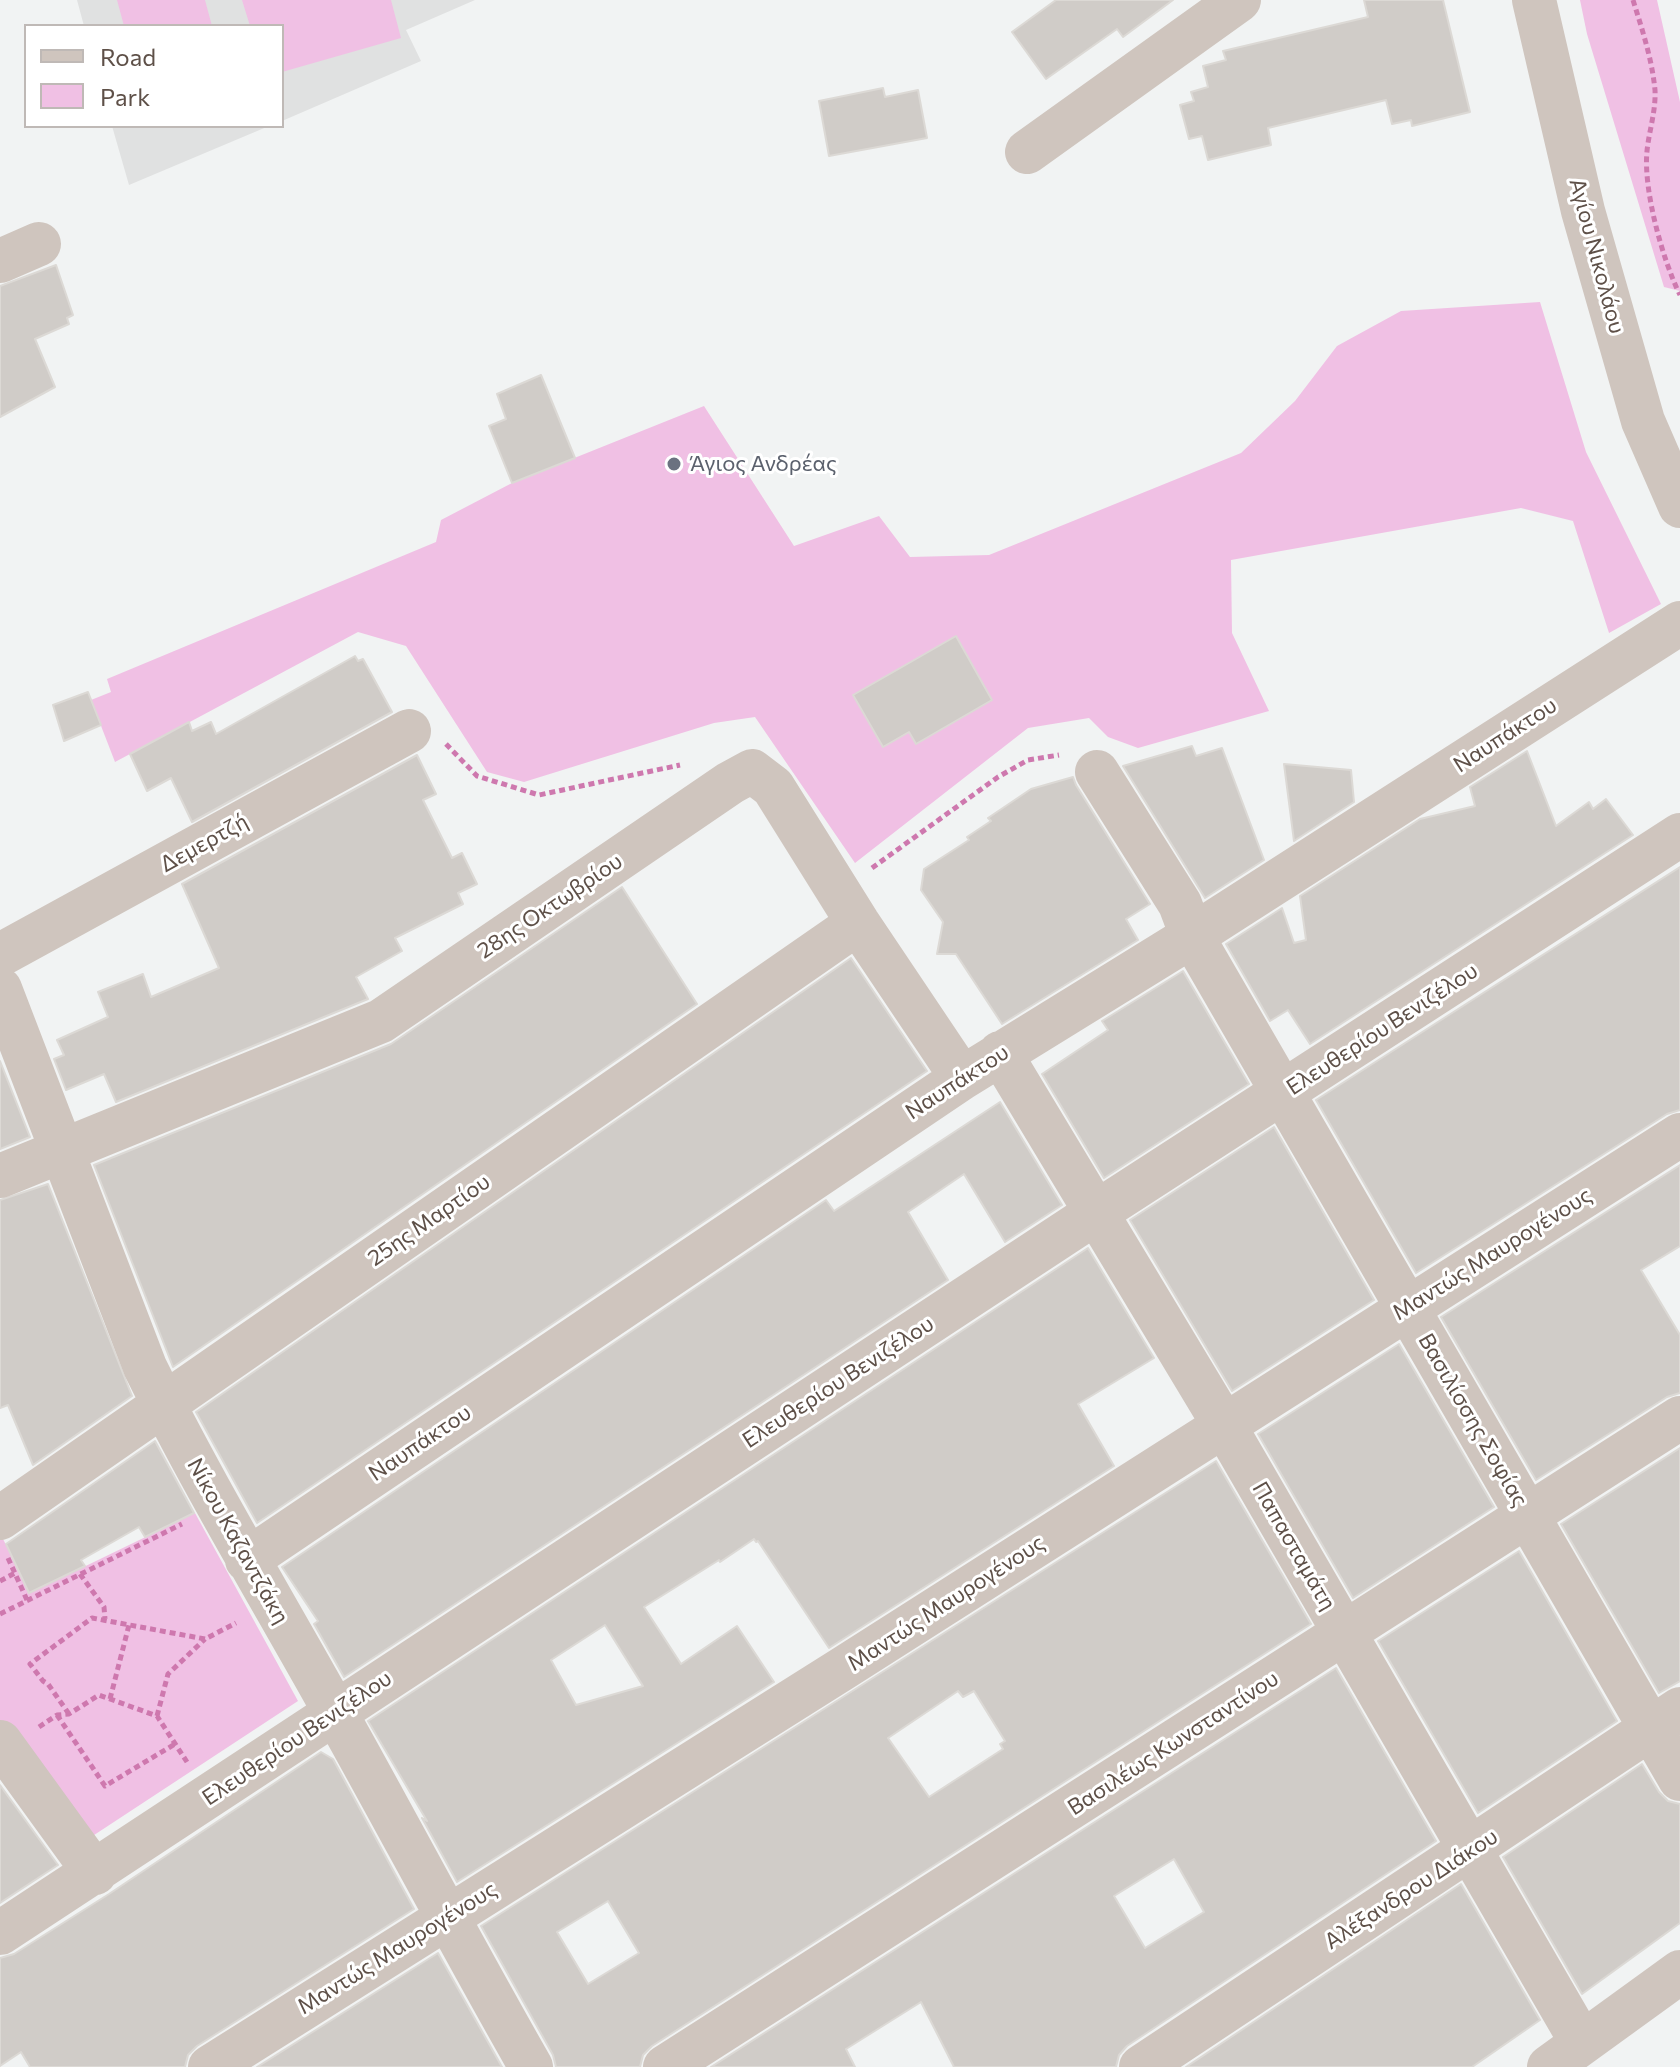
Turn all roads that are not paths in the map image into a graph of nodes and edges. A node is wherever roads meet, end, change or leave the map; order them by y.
1 (1239, 0) edge
2 (1534, 0) edge
3 (1027, 152) dead end
4 (1680, 506) edge
5 (1680, 623) edge
6 (409, 731) road end
7 (1097, 772) road end
8 (1677, 845) edge
9 (848, 908) junction
10 (1192, 936) junction
11 (0, 955) edge
12 (0, 989) edge
13 (1000, 1053) junction
14 (962, 1078) junction
15 (1283, 1093) junction
16 (1680, 1135) edge
17 (61, 1151) junction
18 (0, 1176) edge
19 (1097, 1212) junction
20 (1407, 1308) junction
21 (164, 1405) junction
22 (1680, 1418) edge
23 (1224, 1425) junction
24 (1529, 1515) junction
25 (2, 1534) edge
26 (247, 1560) junction
27 (1344, 1633) junction
28 (335, 1712) junction
29 (1665, 1720) edge
30 (2, 1746) edge
31 (1680, 1779) edge
32 (1468, 1851) junction
33 (95, 1873) junction
34 (445, 1917) junction
35 (0, 1933) edge
36 (1680, 1972) edge
37 (1565, 2055) edge
38 (210, 2067) edge
39 (531, 2067) edge
40 (665, 2067) edge
41 (1141, 2067) edge

1 - 3 street
2 - 4 street, Αγίου Νικολάου
5 - 10 street, Ναυπάκτου
6 - 11 street, Δεμερτζή
7 - 10 street, Βασιλίσσης Σοφίας
8 - 15 street, Ελευθερίου Βενιζέλου
9 - 14 street, 28ης Οκτωβρίου
9 - 17 street, 28ης Οκτωβρίου
9 - 21 street, 25ης Μαρτίου
10 - 13 street, Ναυπάκτου
10 - 15 street, Βασιλίσσης Σοφίας
12 - 17 street, Νίκου Καζαντζάκη
13 - 14 street, Ναυπάκτου
13 - 19 street, Παπασταμάτη
14 - 26 street, Ναυπάκτου
15 - 19 street, Ελευθερίου Βενιζέλου
15 - 20 street, Βασιλίσσης Σοφίας
16 - 20 street, Μαντώς Μαυρογένους
17 - 18 street, 28ης Οκτωβρίου
17 - 21 street, Νίκου Καζαντζάκη
19 - 23 street, Παπασταμάτη
19 - 28 street, Ελευθερίου Βενιζέλου
20 - 23 street, Μαντώς Μαυρογένους
20 - 24 street, Βασιλίσσης Σοφίας
21 - 25 street, 25ης Μαρτίου
21 - 26 street, Νίκου Καζαντζάκη
22 - 24 street, Βασιλέως Κωνσταντίνου
23 - 27 street, Παπασταμάτη
23 - 34 street, Μαντώς Μαυρογένους
24 - 27 street, Βασιλέως Κωνσταντίνου
24 - 29 street, Βασιλίσσης Σοφίας
26 - 28 street, Νίκου Καζαντζάκη
27 - 32 street, Παπασταμάτη
27 - 40 street, Βασιλέως Κωνσταντίνου
28 - 33 street, Ελευθερίου Βενιζέλου
28 - 34 street, Νίκου Καζαντζάκη
29 - 31 street, Βασιλίσσης Σοφίας
29 - 32 street, Αλέξανδρου Διάκου
30 - 33 street
32 - 37 street, Παπασταμάτη
32 - 41 street, Αλέξανδρου Διάκου
33 - 35 street, Ελευθερίου Βενιζέλου
34 - 38 street, Μαντώς Μαυρογένους
34 - 39 street, Νίκου Καζαντζάκη
36 - 37 street

